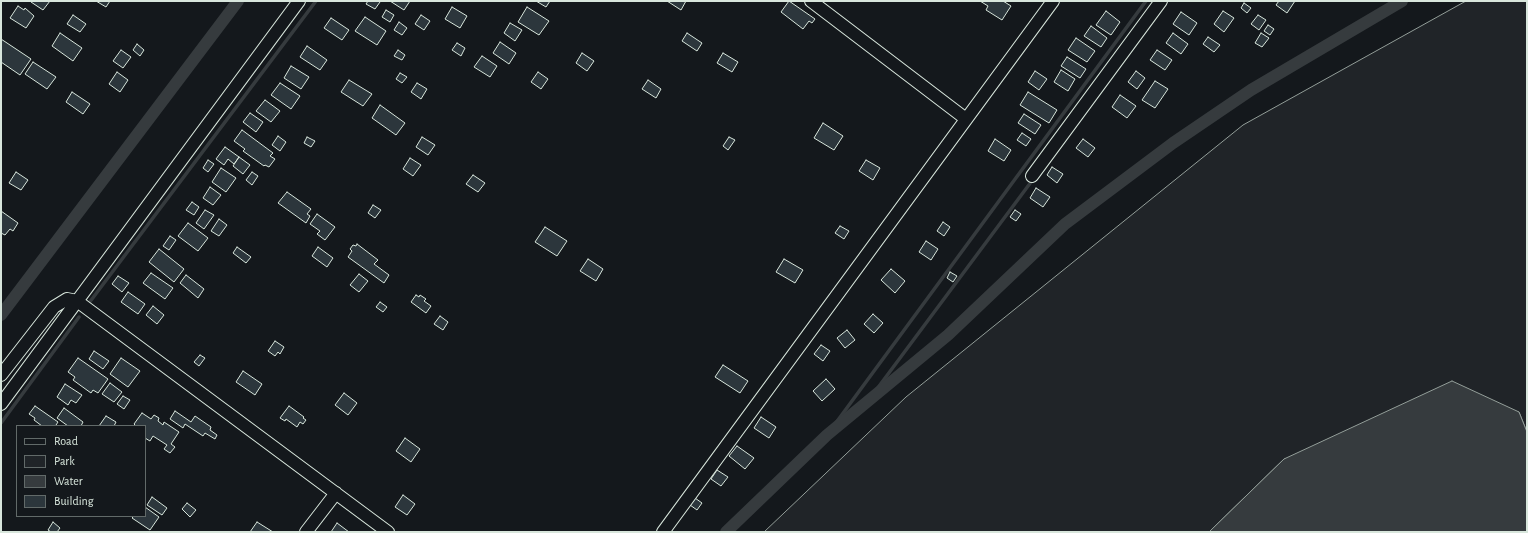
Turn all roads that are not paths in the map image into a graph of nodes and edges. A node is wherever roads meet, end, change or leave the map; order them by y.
1 (299, 1) edge
2 (811, 1) edge
3 (1053, 1) edge
4 (1161, 1) edge
5 (966, 119) junction
6 (1032, 176) dead end
7 (75, 300) junction
8 (1, 375) edge
9 (1, 404) edge
10 (336, 493) junction
11 (306, 532) edge
12 (388, 532) edge
13 (663, 532) edge

1 - 7 street
2 - 5 street
3 - 5 street
4 - 6 street
5 - 13 street
7 - 8 street
7 - 9 street
7 - 10 street
10 - 11 street
10 - 12 street

